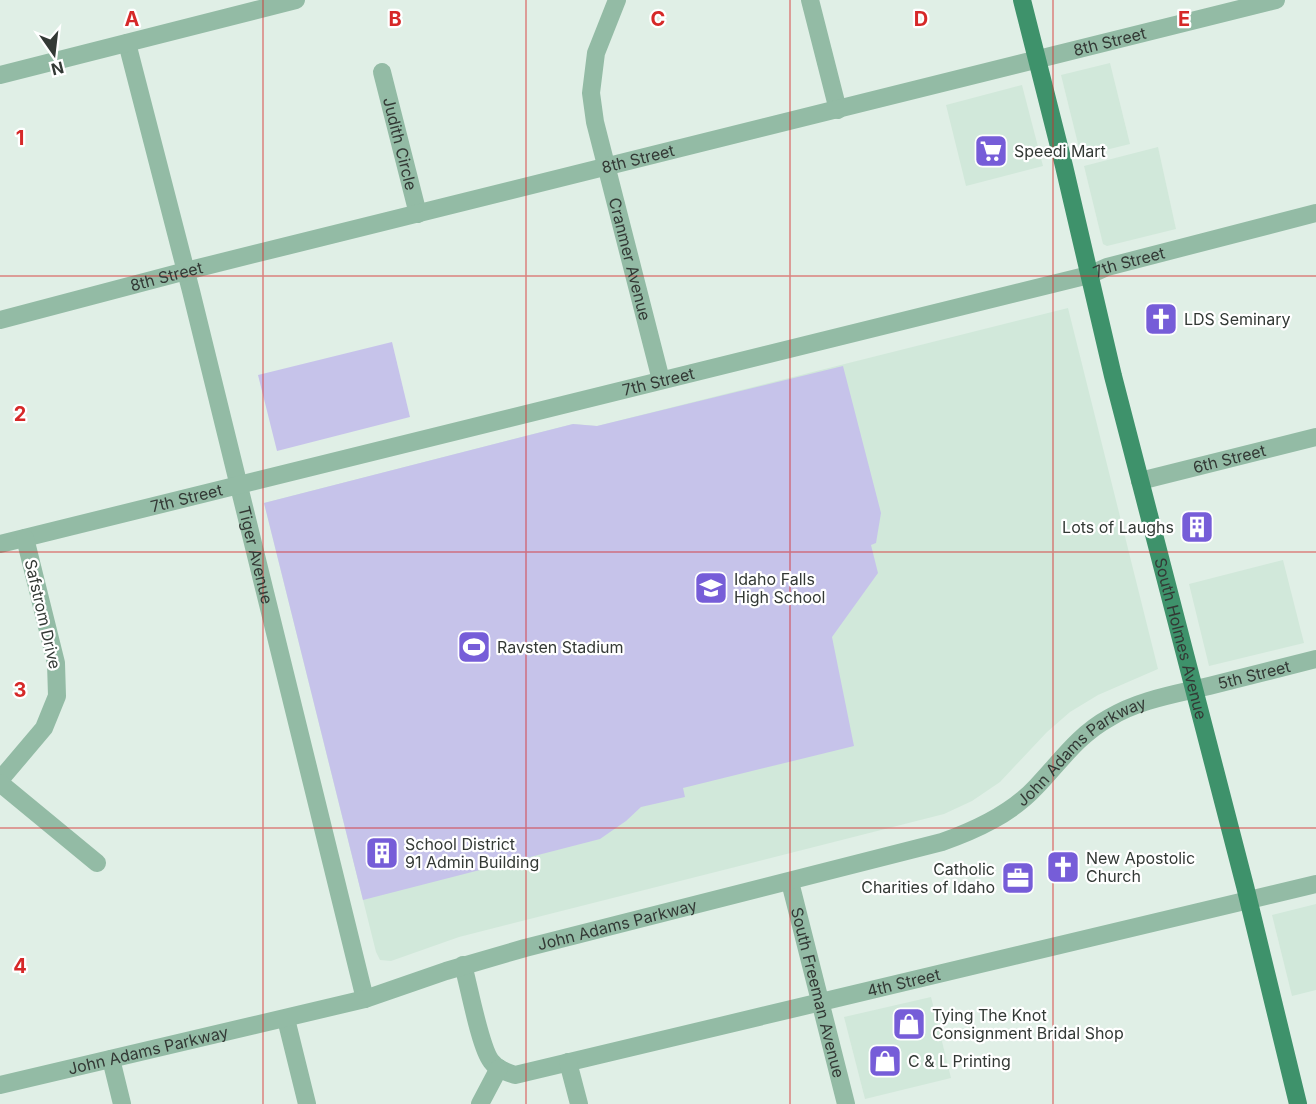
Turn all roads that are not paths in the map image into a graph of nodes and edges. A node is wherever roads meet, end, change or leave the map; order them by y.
1 (296, 0) edge
2 (617, 0) edge
3 (810, 0) edge
4 (1022, 0) edge
5 (1276, 0) edge
6 (277, 2) edge
7 (127, 42) junction
8 (1038, 60) junction
9 (382, 72) dead end
10 (0, 75) edge
11 (838, 110) junction
12 (608, 167) junction
13 (1316, 213) edge
14 (417, 214) junction
15 (186, 271) junction
16 (1089, 275) junction
17 (0, 320) edge
18 (661, 380) junction
19 (1316, 437) edge
20 (1140, 481) junction
21 (238, 484) junction
22 (25, 538) junction
23 (0, 544) edge
24 (1316, 659) edge
25 (1194, 690) junction
26 (0, 782) edge
27 (97, 863) dead end
28 (790, 882) junction
29 (1316, 884) edge
30 (1248, 901) junction
31 (463, 965) junction
32 (365, 999) junction
33 (820, 1003) junction
34 (286, 1019) junction
35 (111, 1059) junction
36 (568, 1062) junction
37 (496, 1066) junction
38 (0, 1085) edge
39 (122, 1104) edge
40 (307, 1104) edge
41 (480, 1104) edge
42 (579, 1104) edge
43 (846, 1104) edge
44 (1298, 1104) edge

1 - 6 street
2 - 12 street, Cranmer Avenue
3 - 11 street
4 - 8 main road, South Holmes Avenue
5 - 8 street, 8th Street
6 - 7 street
7 - 10 street
7 - 15 street, Tiger Avenue
8 - 11 street, 8th Street
8 - 16 main road, South Holmes Avenue
9 - 14 street, Judith Circle
11 - 12 street, 8th Street
12 - 14 street, 8th Street
12 - 18 street, Cranmer Avenue
13 - 16 street, 7th Street
14 - 15 street, 8th Street
15 - 17 street, 8th Street
15 - 21 street, Tiger Avenue
16 - 18 street, 7th Street
16 - 20 main road, South Holmes Avenue
18 - 21 street, 7th Street
19 - 20 street, 6th Street
20 - 25 main road, South Holmes Avenue
21 - 22 street, 7th Street
21 - 32 street, Tiger Avenue
22 - 23 street, 7th Street
22 - 26 street, Safstrom Drive
24 - 25 street, 5th Street
25 - 28 street, John Adams Parkway
25 - 30 main road, South Holmes Avenue
26 - 27 street
28 - 31 street, John Adams Parkway
28 - 33 street, South Freeman Avenue
29 - 30 street, 4th Street
30 - 33 street, 4th Street
30 - 44 main road, South Holmes Avenue
31 - 32 street, John Adams Parkway
31 - 37 street
32 - 34 street, John Adams Parkway
33 - 36 street, 4th Street
33 - 43 street, South Freeman Avenue
34 - 35 street, John Adams Parkway
34 - 40 street
35 - 38 street, John Adams Parkway
35 - 39 street
36 - 37 street, 4th Street
36 - 42 street
37 - 41 street

